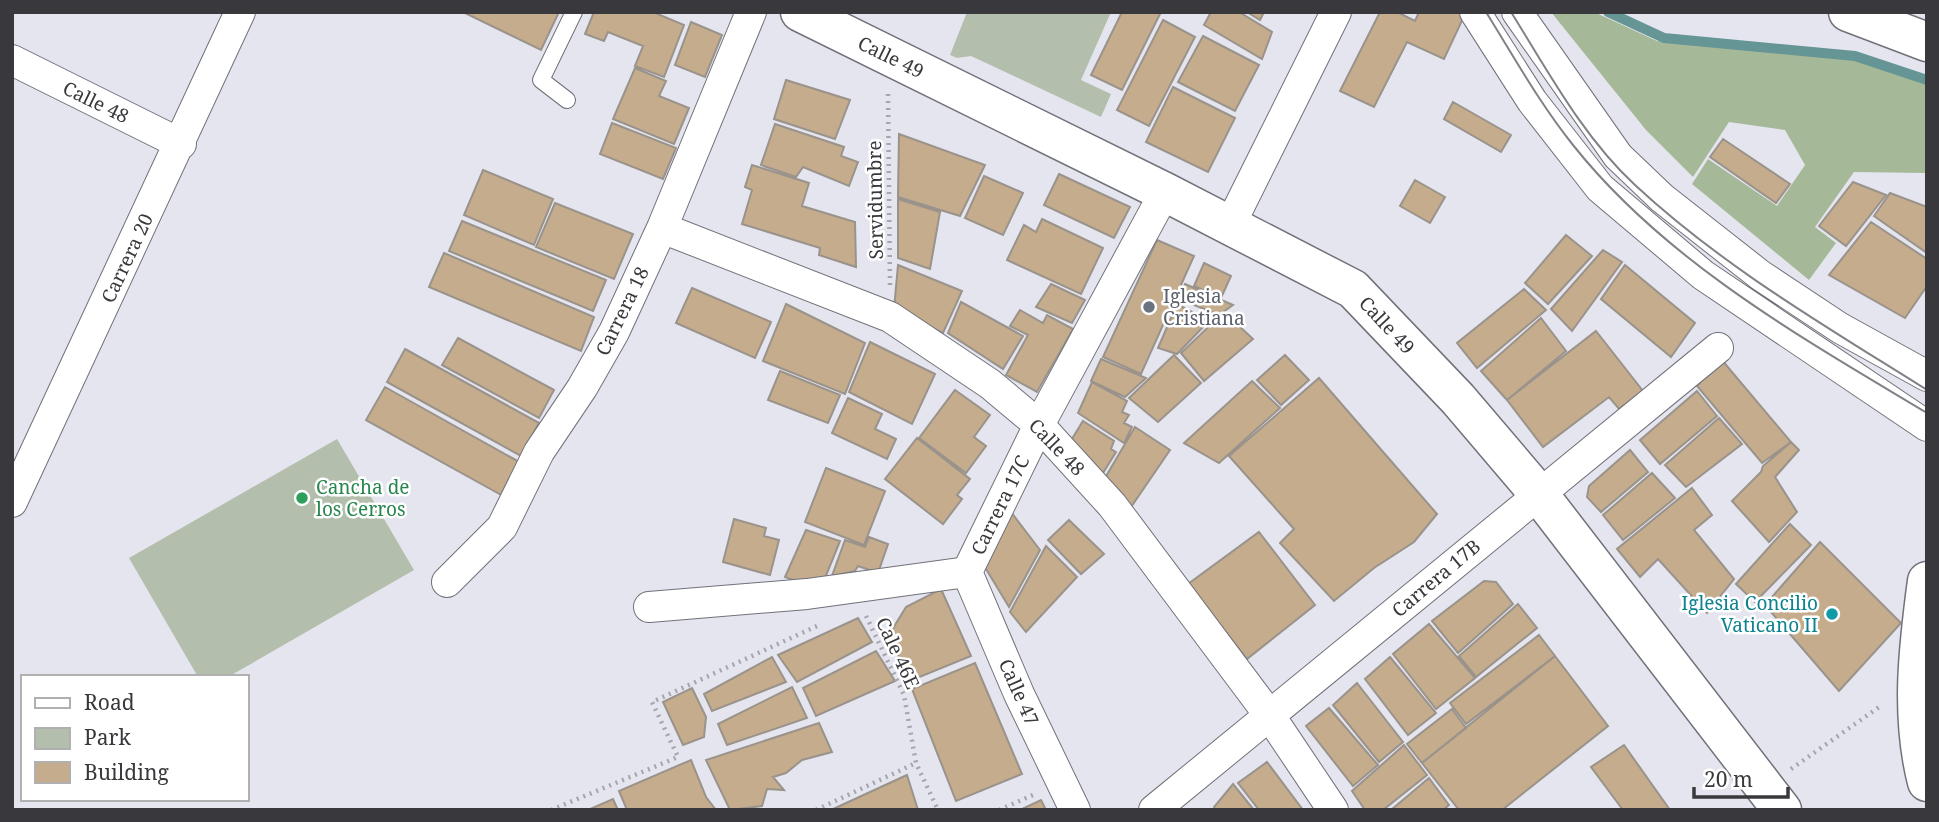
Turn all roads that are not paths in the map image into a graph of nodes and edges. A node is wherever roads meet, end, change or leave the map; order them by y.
1 (240, 12) edge
2 (574, 12) edge
3 (751, 12) edge
4 (800, 12) edge
5 (1336, 12) edge
6 (1475, 12) edge
7 (1517, 12) edge
8 (1848, 12) edge
9 (1927, 42) edge
10 (12, 60) edge
11 (566, 100) dead end
12 (181, 144) junction
13 (1166, 192) junction
14 (1230, 225) junction
15 (662, 229) junction
16 (1718, 348) dead end
17 (1927, 376) edge
18 (1039, 425) junction
19 (1927, 426) edge
20 (1538, 493) junction
21 (12, 502) edge
22 (967, 572) junction
23 (1927, 581) edge
24 (447, 582) dead end
25 (649, 607) dead end
26 (1921, 658) edge
27 (1270, 716) junction
28 (1927, 782) edge
29 (1784, 792) edge
30 (1075, 810) edge
31 (1154, 810) edge
32 (1333, 810) edge

1 - 12 street, Carrera 20
2 - 11 lane
3 - 15 street, Carrera 18
4 - 13 main road, Calle 49
5 - 14 street
6 - 19 street
7 - 17 street
8 - 9 main road
10 - 12 street, Calle 48
12 - 21 street, Carrera 20
13 - 14 main road, Calle 49
13 - 18 street, Carrera 17C
14 - 20 main road, Calle 49
15 - 18 street, Calle 48
15 - 24 street, Carrera 18
16 - 20 street, Carrera 17B
18 - 22 street, Carrera 17C
18 - 27 street, Calle 48
20 - 27 street, Carrera 17B
20 - 29 main road, Calle 49
22 - 25 street, Carrera 17C
22 - 30 street, Calle 47
23 - 26 main road
26 - 28 main road
27 - 31 street, Carrera 17B
27 - 32 street, Calle 48

